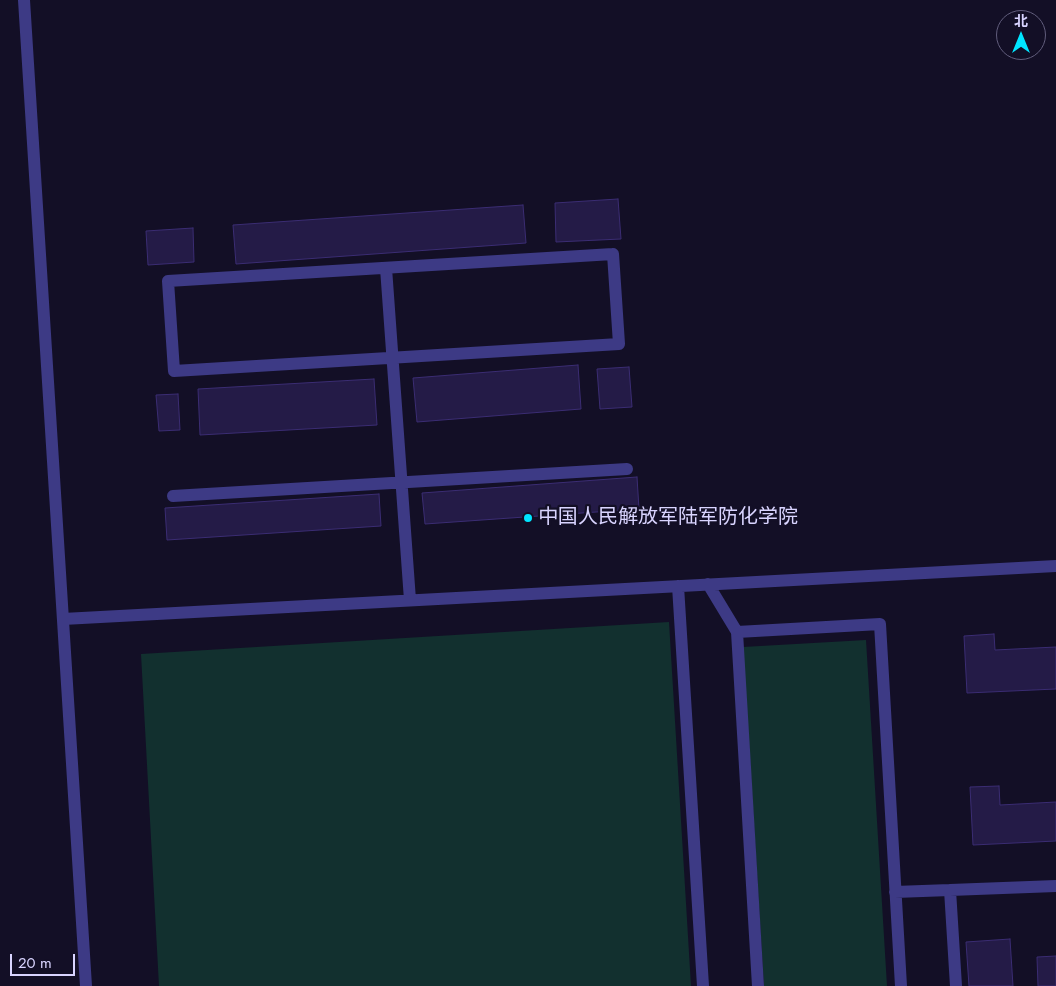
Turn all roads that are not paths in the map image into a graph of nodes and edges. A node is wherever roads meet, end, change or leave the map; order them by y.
1 (24, 0) edge
2 (386, 268) junction
3 (393, 358) junction
4 (627, 469) dead end
5 (402, 482) junction
6 (173, 496) dead end
7 (1056, 566) edge
8 (708, 584) junction
9 (678, 586) junction
10 (410, 600) junction
11 (63, 619) junction
12 (737, 632) junction
13 (1056, 886) edge
14 (950, 890) junction
15 (895, 892) junction
16 (86, 986) edge
17 (703, 986) edge
18 (758, 986) edge
19 (901, 986) edge
20 (956, 986) edge

1 - 11 street
2 - 3 street
2 - 3 street
2 - 3 street
3 - 5 street
4 - 5 street
5 - 6 street
5 - 10 street
7 - 8 street
8 - 9 street
8 - 12 street
9 - 10 street
9 - 17 street
10 - 11 street
11 - 16 street
12 - 15 street
12 - 18 street
13 - 14 street
14 - 15 street
14 - 20 street
15 - 19 street

